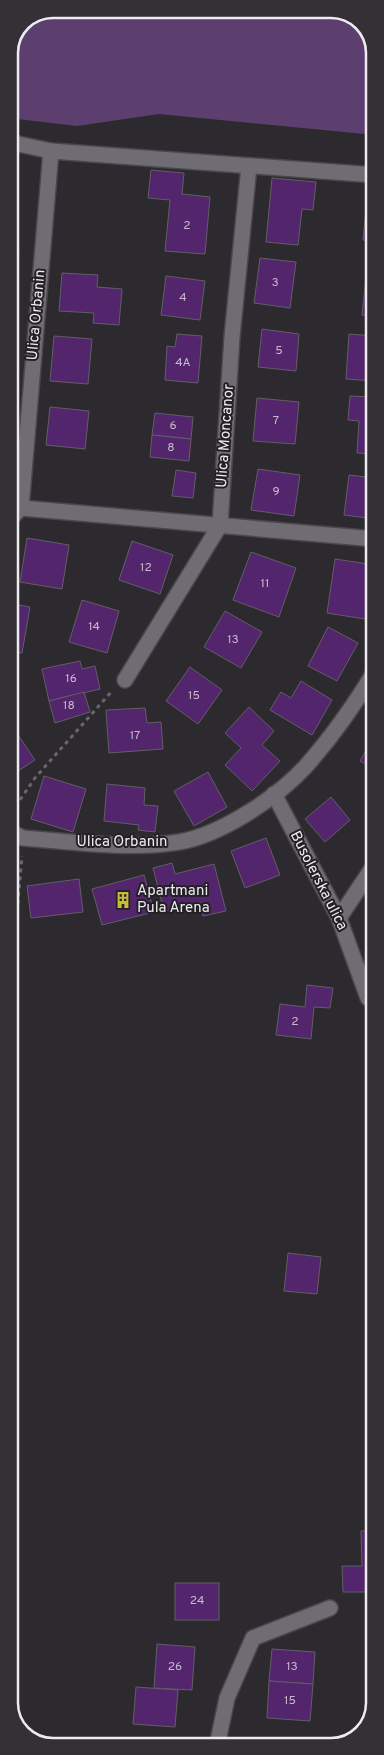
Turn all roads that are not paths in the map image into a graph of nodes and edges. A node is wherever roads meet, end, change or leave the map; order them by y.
1 (17, 144) edge
2 (51, 151) junction
3 (249, 166) junction
4 (366, 174) edge
5 (21, 508) junction
6 (17, 512) edge
7 (220, 525) junction
8 (366, 538) edge
9 (125, 680) road end
10 (366, 686) edge
11 (274, 794) junction
12 (17, 835) edge
13 (366, 878) edge
14 (339, 918) junction
15 (366, 992) edge
16 (330, 1608) dead end
17 (219, 1738) edge

1 - 2 street
2 - 3 street
2 - 5 street, Ulica Orbanin
3 - 4 street
3 - 7 street, Ulica Moncanor
5 - 6 street
5 - 7 street
7 - 8 street
7 - 9 street, Ulica Moncanor
10 - 11 street, Ulica Orbanin
11 - 12 street, Ulica Orbanin
11 - 14 street, Busolerska ulica
13 - 14 street
14 - 15 street, Busolerska ulica
16 - 17 street

